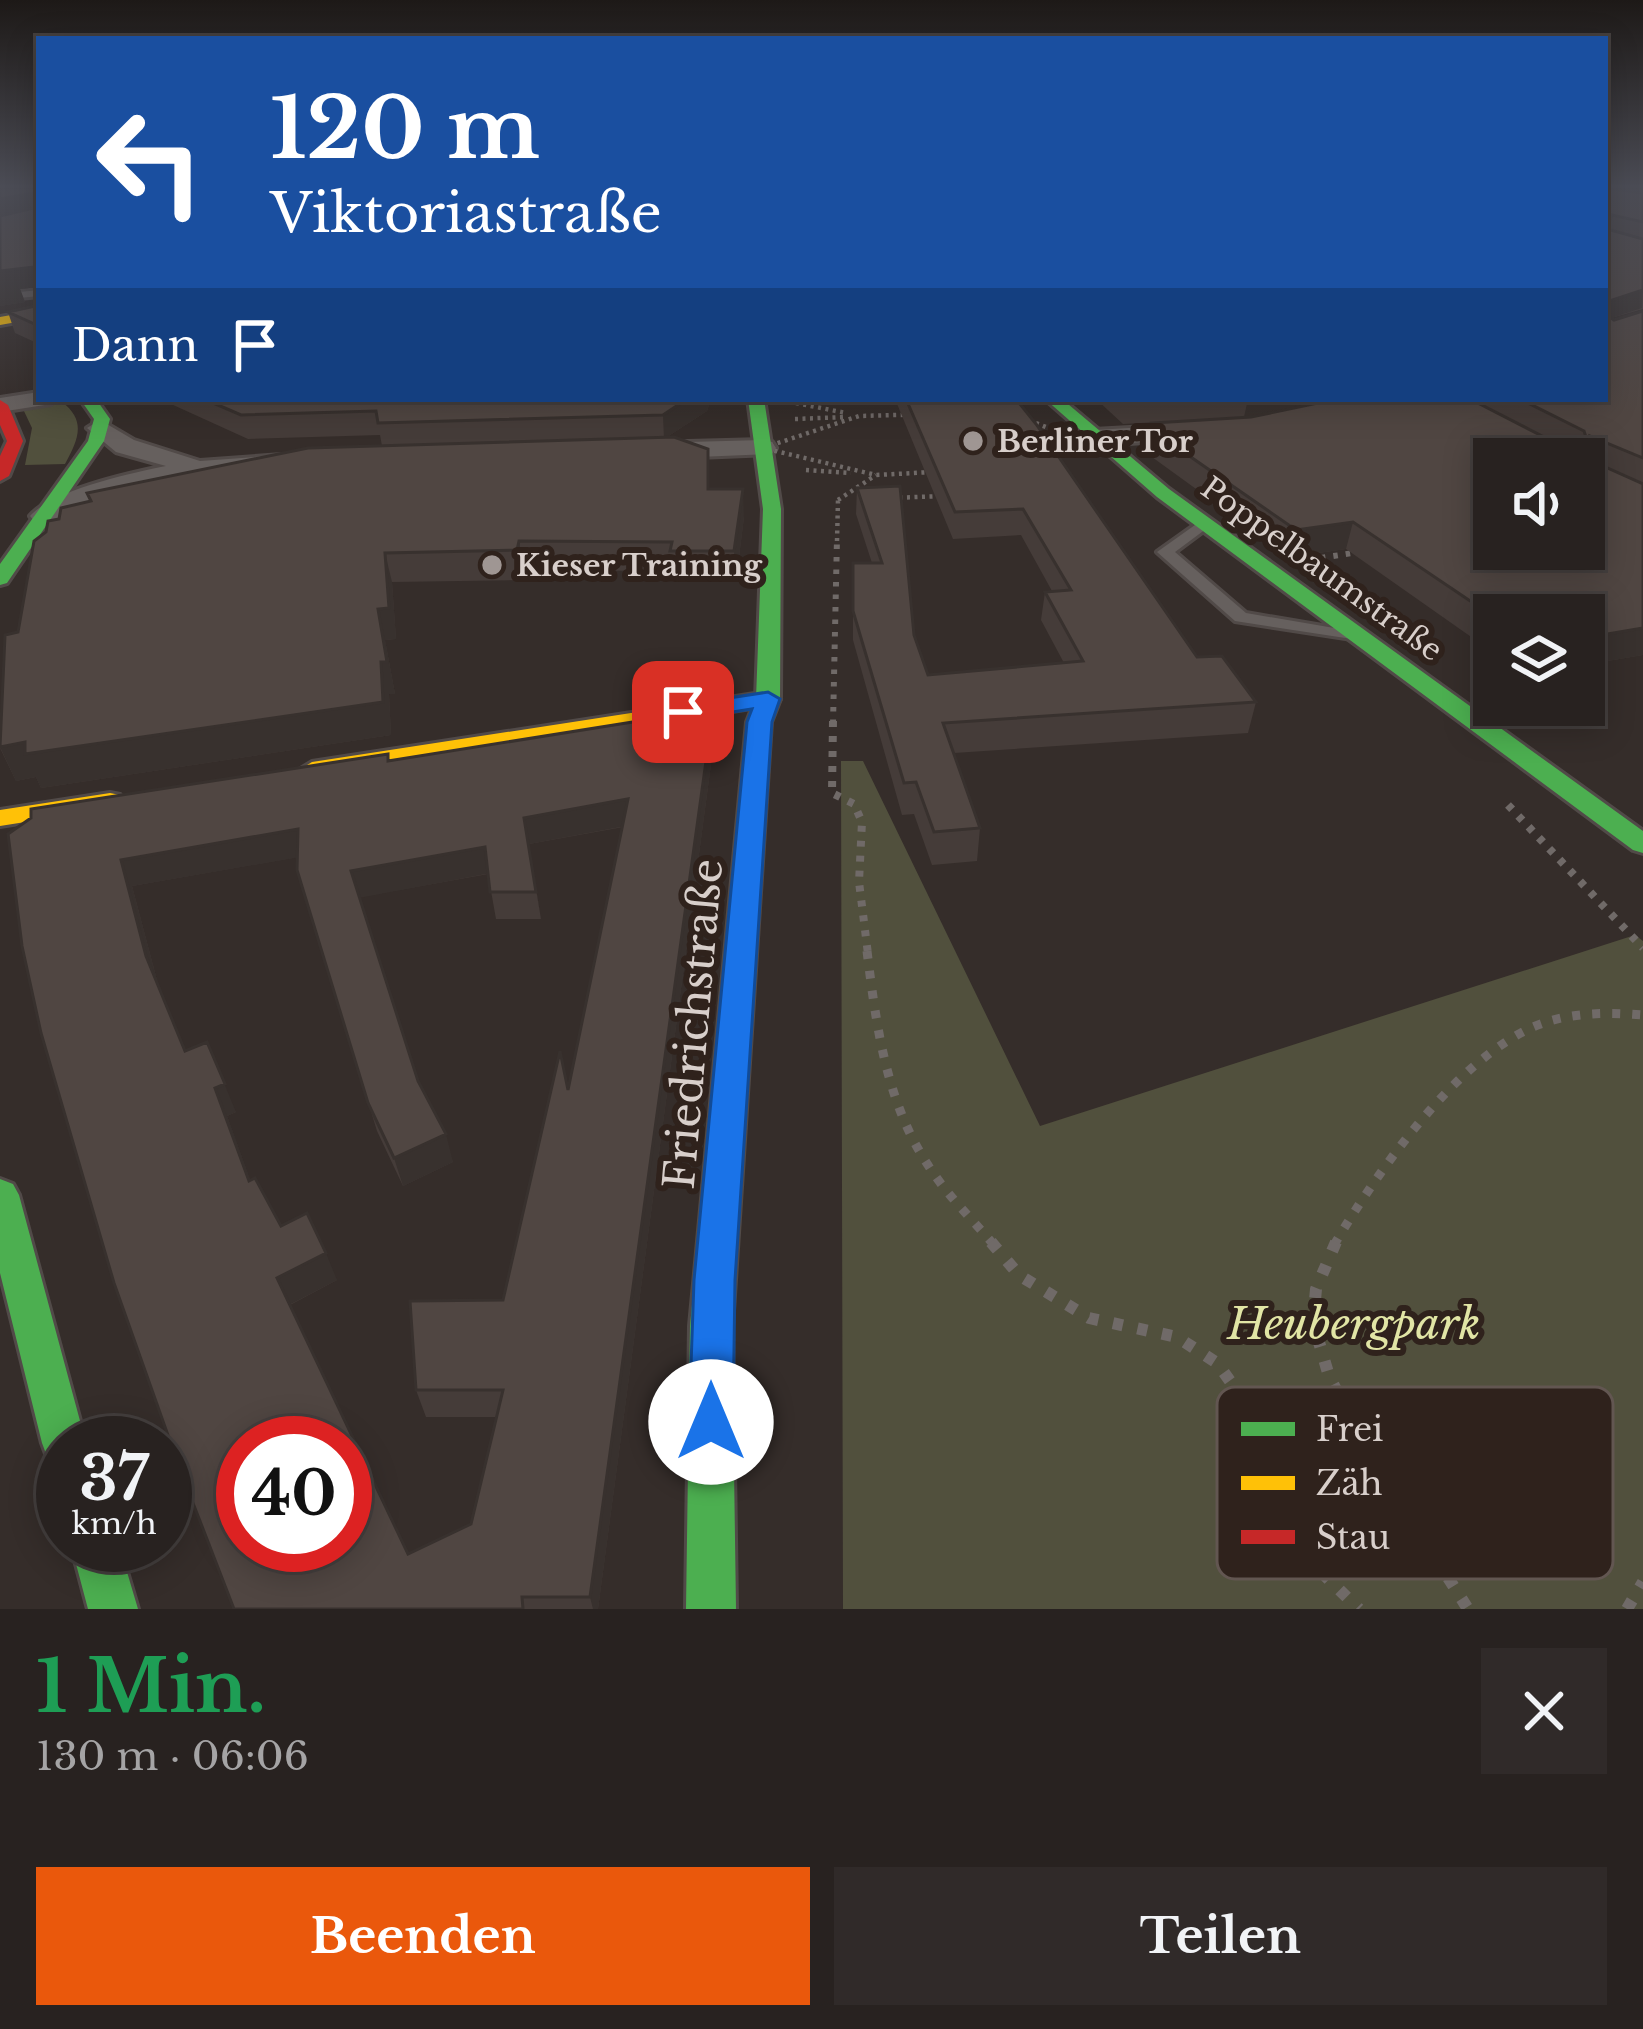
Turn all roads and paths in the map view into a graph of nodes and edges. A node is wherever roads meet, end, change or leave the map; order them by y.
1 (36, 294) edge
2 (1, 305) edge
3 (36, 310) edge
4 (36, 400) edge
5 (90, 402) edge
6 (1055, 402) edge
7 (796, 403) dead end
8 (0, 405) edge
9 (859, 416) junction
10 (100, 428) junction
11 (1223, 430) edge
12 (761, 434) edge
13 (1085, 439) junction
14 (619, 452) edge
15 (313, 462) edge
16 (196, 466) junction
17 (0, 476) edge
18 (876, 476) junction
19 (955, 496) edge
20 (885, 498) edge
21 (838, 500) junction
22 (861, 500) edge
23 (45, 516) junction
24 (1207, 523) junction
25 (1376, 549) edge
26 (1266, 568) junction
27 (1, 573) edge
28 (1361, 637) junction
29 (768, 699) junction
30 (278, 775) edge
31 (139, 796) edge
32 (1502, 798) dead end
33 (0, 818) edge
34 (1643, 844) edge
35 (1643, 948) edge
36 (1643, 1015) edge
37 (0, 1195) edge
38 (1234, 1387) edge
39 (1336, 1387) edge
40 (57, 1416) edge
41 (102, 1572) edge
42 (1328, 1579) edge
43 (1449, 1579) edge
44 (1643, 1582) edge
45 (113, 1609) edge
46 (711, 1609) edge
47 (1359, 1609) edge
48 (1468, 1609) edge
49 (1627, 1609) edge

1 - 2 lane
2 - 3 street
4 - 8 street
5 - 10 street
6 - 13 street, Poppelbaumstraße
7 - 9 path
8 - 17 street
9 - 12 path
9 - 12 path
9 - 13 path
10 - 16 street
10 - 23 street
11 - 13 street
12 - 14 street
12 - 18 path
12 - 18 path
12 - 29 street, Friedrichstraße
13 - 18 path
13 - 24 street, Poppelbaumstraße
15 - 16 street
16 - 23 street
18 - 21 path
19 - 20 path
21 - 22 path
21 - 38 path
23 - 27 street
24 - 26 street, Poppelbaumstraße
24 - 28 lane
25 - 26 path
26 - 28 street, Poppelbaumstraße
28 - 34 street, Poppelbaumstraße
29 - 30 street
29 - 46 street, Friedrichstraße
31 - 33 street
32 - 35 path
36 - 39 path
37 - 40 street
41 - 45 street
42 - 47 path
43 - 48 path
44 - 49 path

